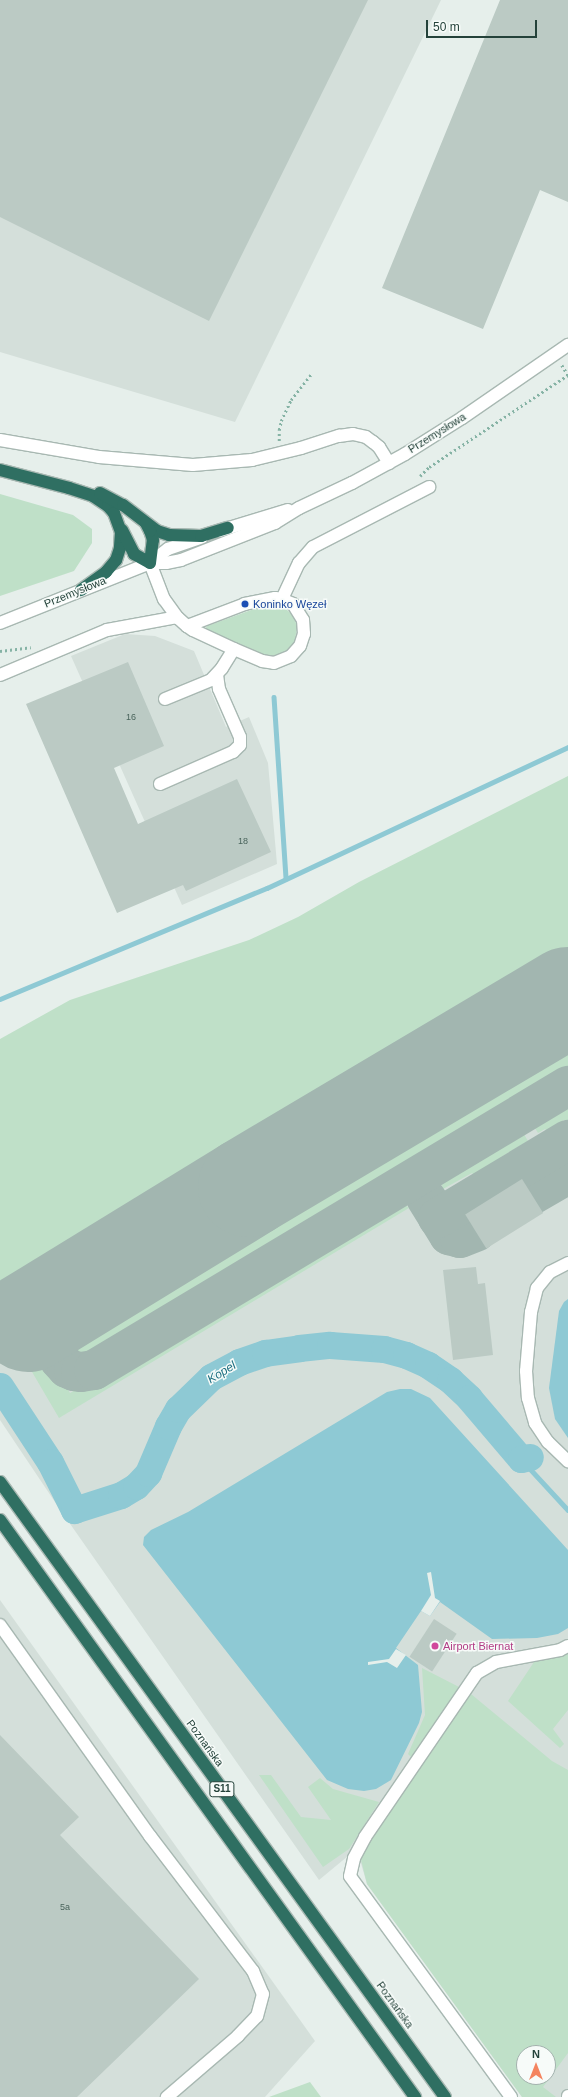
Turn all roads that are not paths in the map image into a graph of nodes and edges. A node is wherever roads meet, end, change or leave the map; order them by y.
1 (568, 345) edge
2 (0, 440) edge
3 (389, 464) junction
4 (0, 470) edge
5 (69, 488) junction
6 (426, 488) road end
7 (299, 508) junction
8 (143, 520) junction
9 (120, 526) junction
10 (228, 528) junction
11 (150, 563) junction
12 (81, 590) junction
13 (282, 599) junction
14 (177, 617) junction
15 (0, 623) edge
16 (187, 626) junction
17 (234, 649) junction
18 (0, 675) edge
19 (217, 675) junction
20 (165, 699) dead end
21 (160, 784) dead end
22 (568, 1263) edge
23 (568, 1461) edge
24 (0, 1482) edge
25 (0, 1520) edge
26 (0, 1625) edge
27 (568, 1646) edge
28 (167, 2097) edge
29 (415, 2097) edge
30 (445, 2097) edge
31 (511, 2097) edge

1 - 3 street, Przemysłowa
2 - 3 street
3 - 7 street, Przemysłowa
4 - 5 highway
5 - 8 highway
5 - 9 highway
6 - 13 street
7 - 10 street, Przemysłowa
7 - 11 street, Przemysłowa
8 - 10 highway
8 - 11 highway
9 - 11 highway
9 - 12 highway
10 - 11 street, Przemysłowa
11 - 12 street, Przemysłowa
11 - 14 street
12 - 15 street, Przemysłowa
13 - 16 street
13 - 17 street
14 - 16 street
14 - 18 street
16 - 17 street
17 - 19 street
19 - 20 street
19 - 21 street
22 - 23 street
24 - 30 highway, Poznańska / S11
25 - 29 highway, S11
26 - 28 street
27 - 31 street

